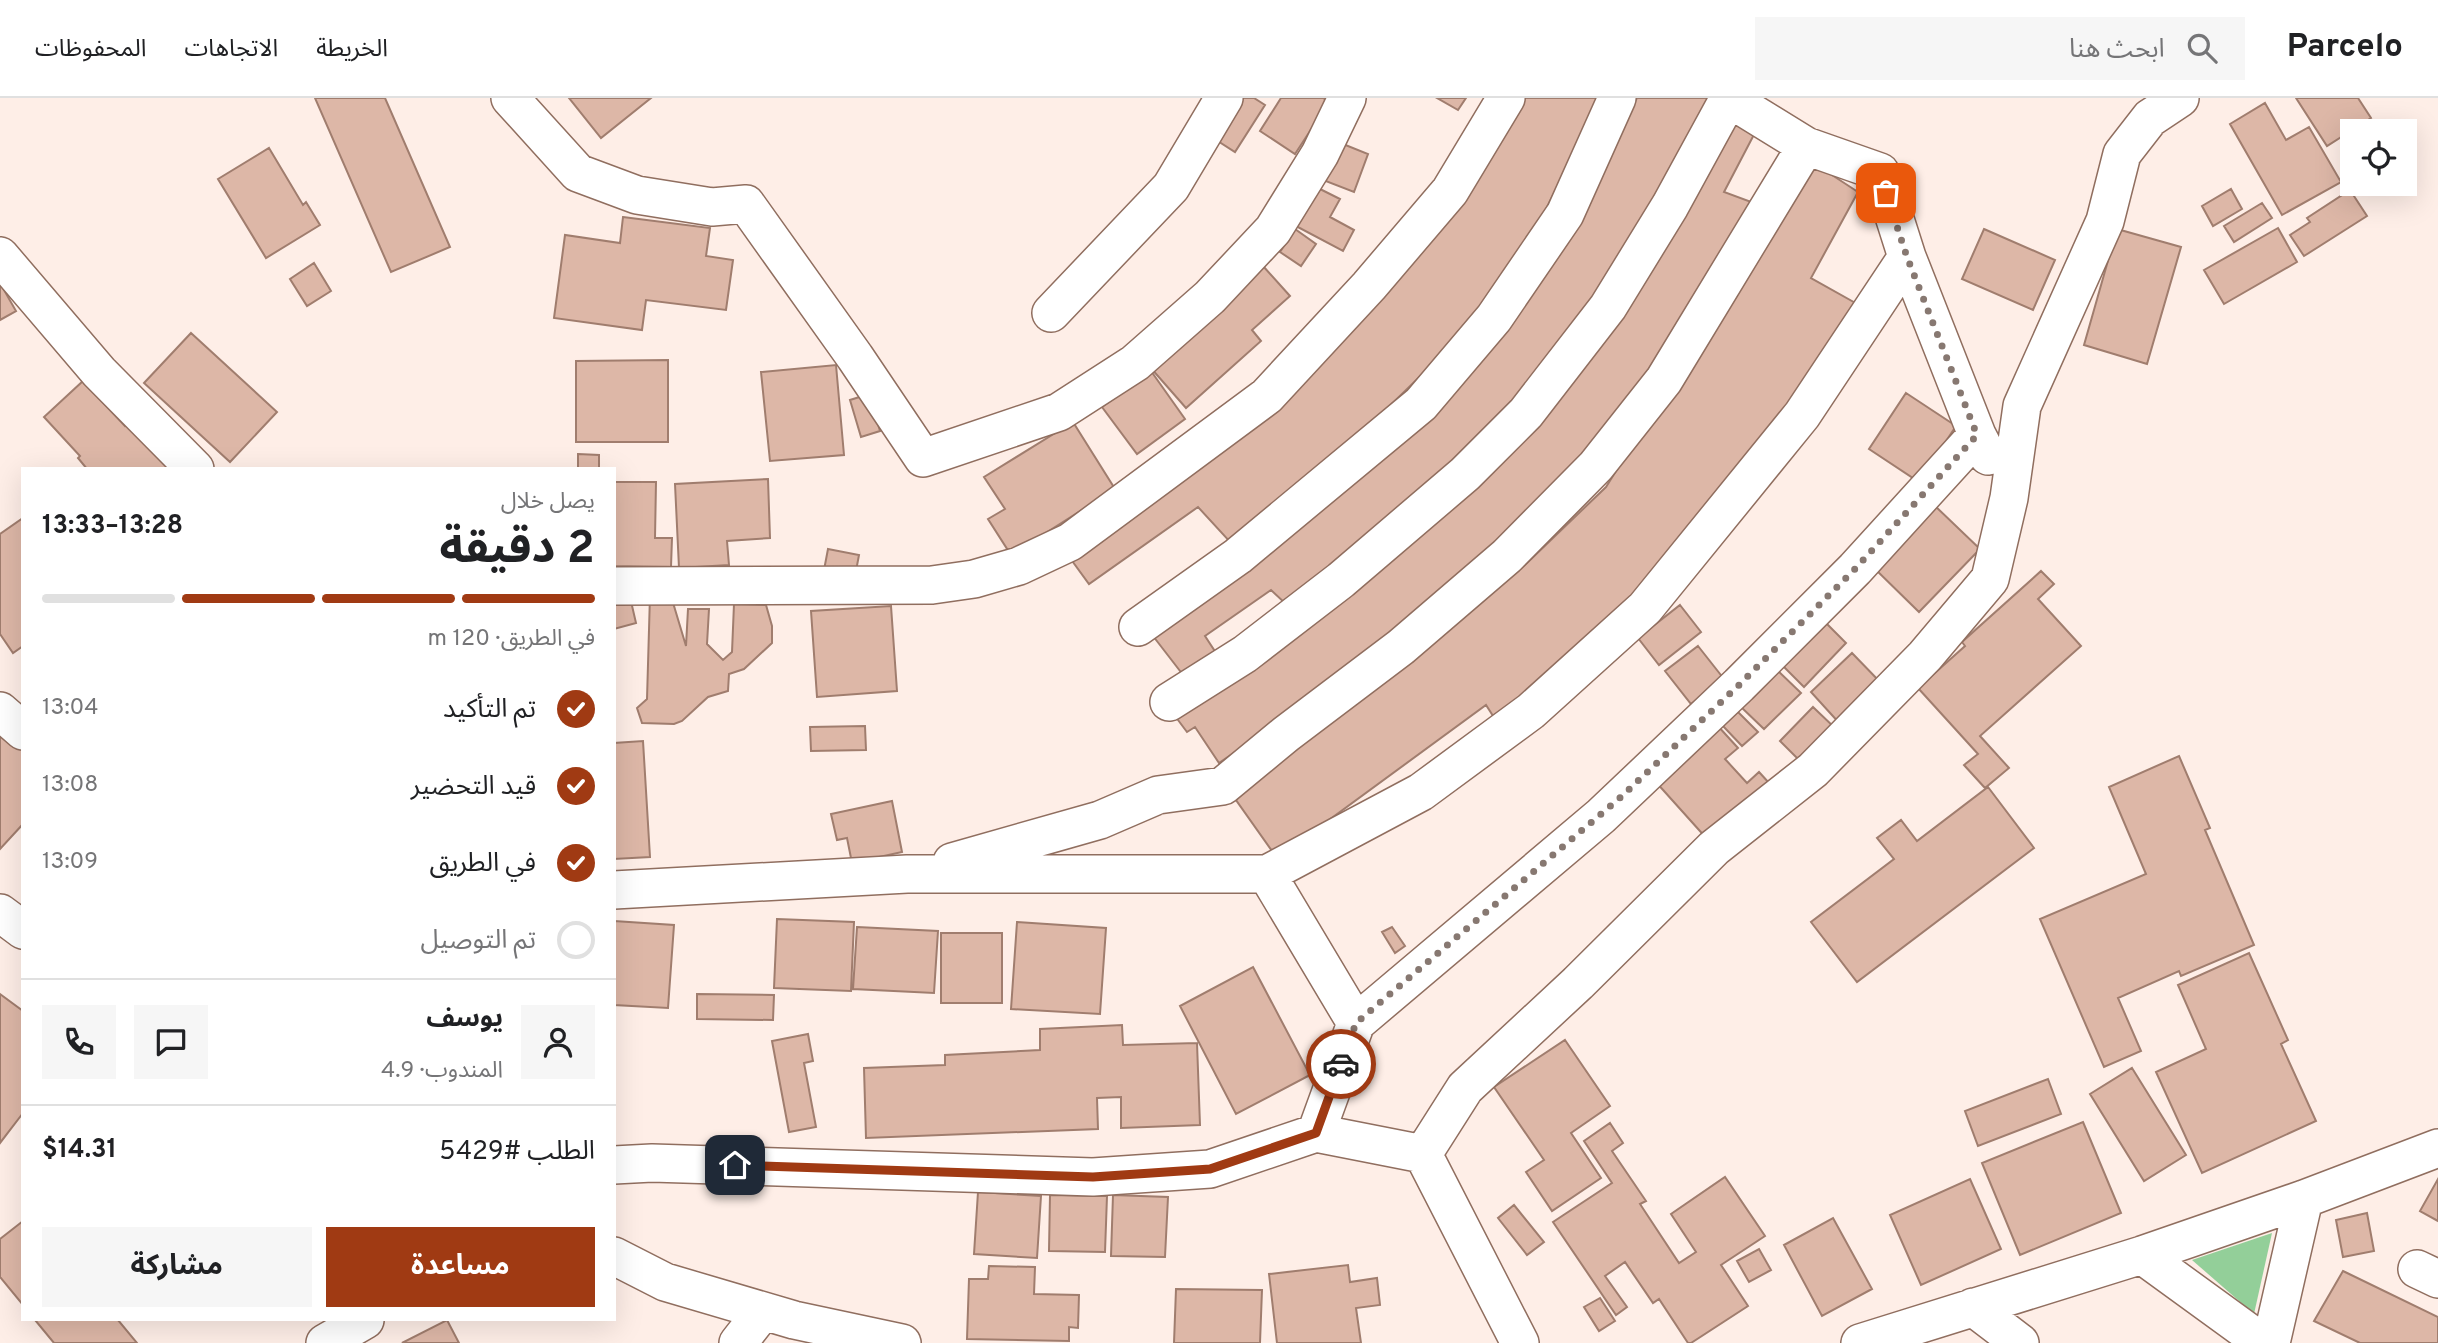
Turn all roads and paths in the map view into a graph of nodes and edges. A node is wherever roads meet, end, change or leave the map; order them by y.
1 (510, 98) edge
2 (1224, 98) edge
3 (1348, 98) edge
4 (1506, 98) edge
5 (1617, 98) edge
6 (1729, 98) edge
7 (2180, 98) edge
8 (1806, 146) junction
9 (0, 256) edge
10 (1907, 257) junction
11 (1051, 313) dead end
12 (1977, 435) junction
13 (193, 467) edge
14 (2009, 498) junction
15 (616, 586) edge
16 (1138, 627) dead end
17 (1170, 702) dead end
18 (0, 711) edge
19 (21, 729) edge
20 (907, 874) junction
21 (1267, 874) junction
22 (616, 890) edge
23 (0, 912) edge
24 (21, 928) edge
25 (1356, 1023) junction
26 (1316, 1133) junction
27 (2438, 1148) edge
28 (1423, 1154) junction
29 (616, 1166) edge
30 (2304, 1199) junction
31 (2142, 1255) junction
32 (616, 1257) edge
33 (1973, 1307) junction
34 (763, 1311) junction
35 (363, 1321) edge
36 (326, 1343) edge
37 (738, 1343) edge
38 (902, 1343) edge
39 (1520, 1343) edge
40 (1860, 1343) edge
41 (2020, 1343) edge
42 (2263, 1343) edge
43 (2271, 1343) edge

1 - 3 street
2 - 11 street
4 - 15 street
5 - 16 street
6 - 8 street
6 - 17 street
7 - 14 street
8 - 10 street
8 - 20 street
9 - 13 street
10 - 12 street
10 - 21 street
12 - 14 street
12 - 25 street
14 - 28 street
18 - 19 street
20 - 21 street
20 - 22 street
21 - 25 street
23 - 24 street
25 - 26 street
26 - 28 street
26 - 29 street
27 - 30 street
28 - 39 street
30 - 31 street
30 - 43 street
31 - 33 street
31 - 42 street
32 - 34 street
33 - 40 street
33 - 41 street
34 - 37 street
34 - 38 street
35 - 36 street

